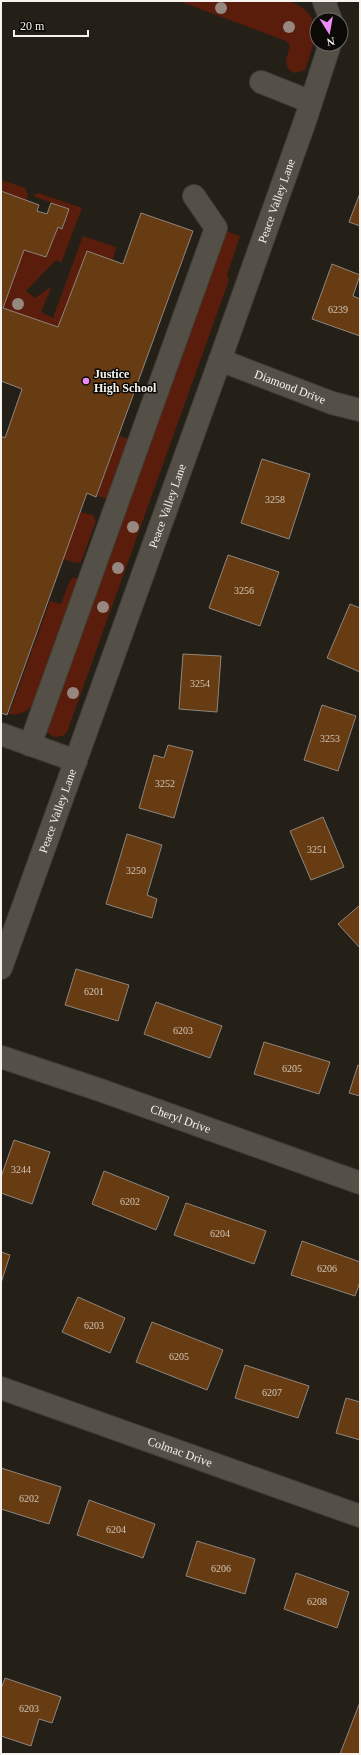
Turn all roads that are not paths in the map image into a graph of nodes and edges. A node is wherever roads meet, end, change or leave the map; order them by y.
1 (327, 52) edge
2 (261, 82) dead end
3 (311, 102) junction
4 (194, 196) dead end
5 (220, 360) junction
6 (360, 410) edge
7 (1, 734) edge
8 (30, 745) junction
9 (76, 761) junction
10 (1, 968) edge
11 (1, 1057) edge
12 (360, 1183) edge
13 (1, 1388) edge
14 (360, 1516) edge

1 - 3 street, Peace Valley Lane
2 - 3 street
3 - 5 street, Peace Valley Lane
4 - 8 street
5 - 6 street, Diamond Drive
5 - 9 street, Peace Valley Lane
7 - 8 street
8 - 9 street
9 - 10 street, Peace Valley Lane
11 - 12 street, Cheryl Drive
13 - 14 street, Colmac Drive

